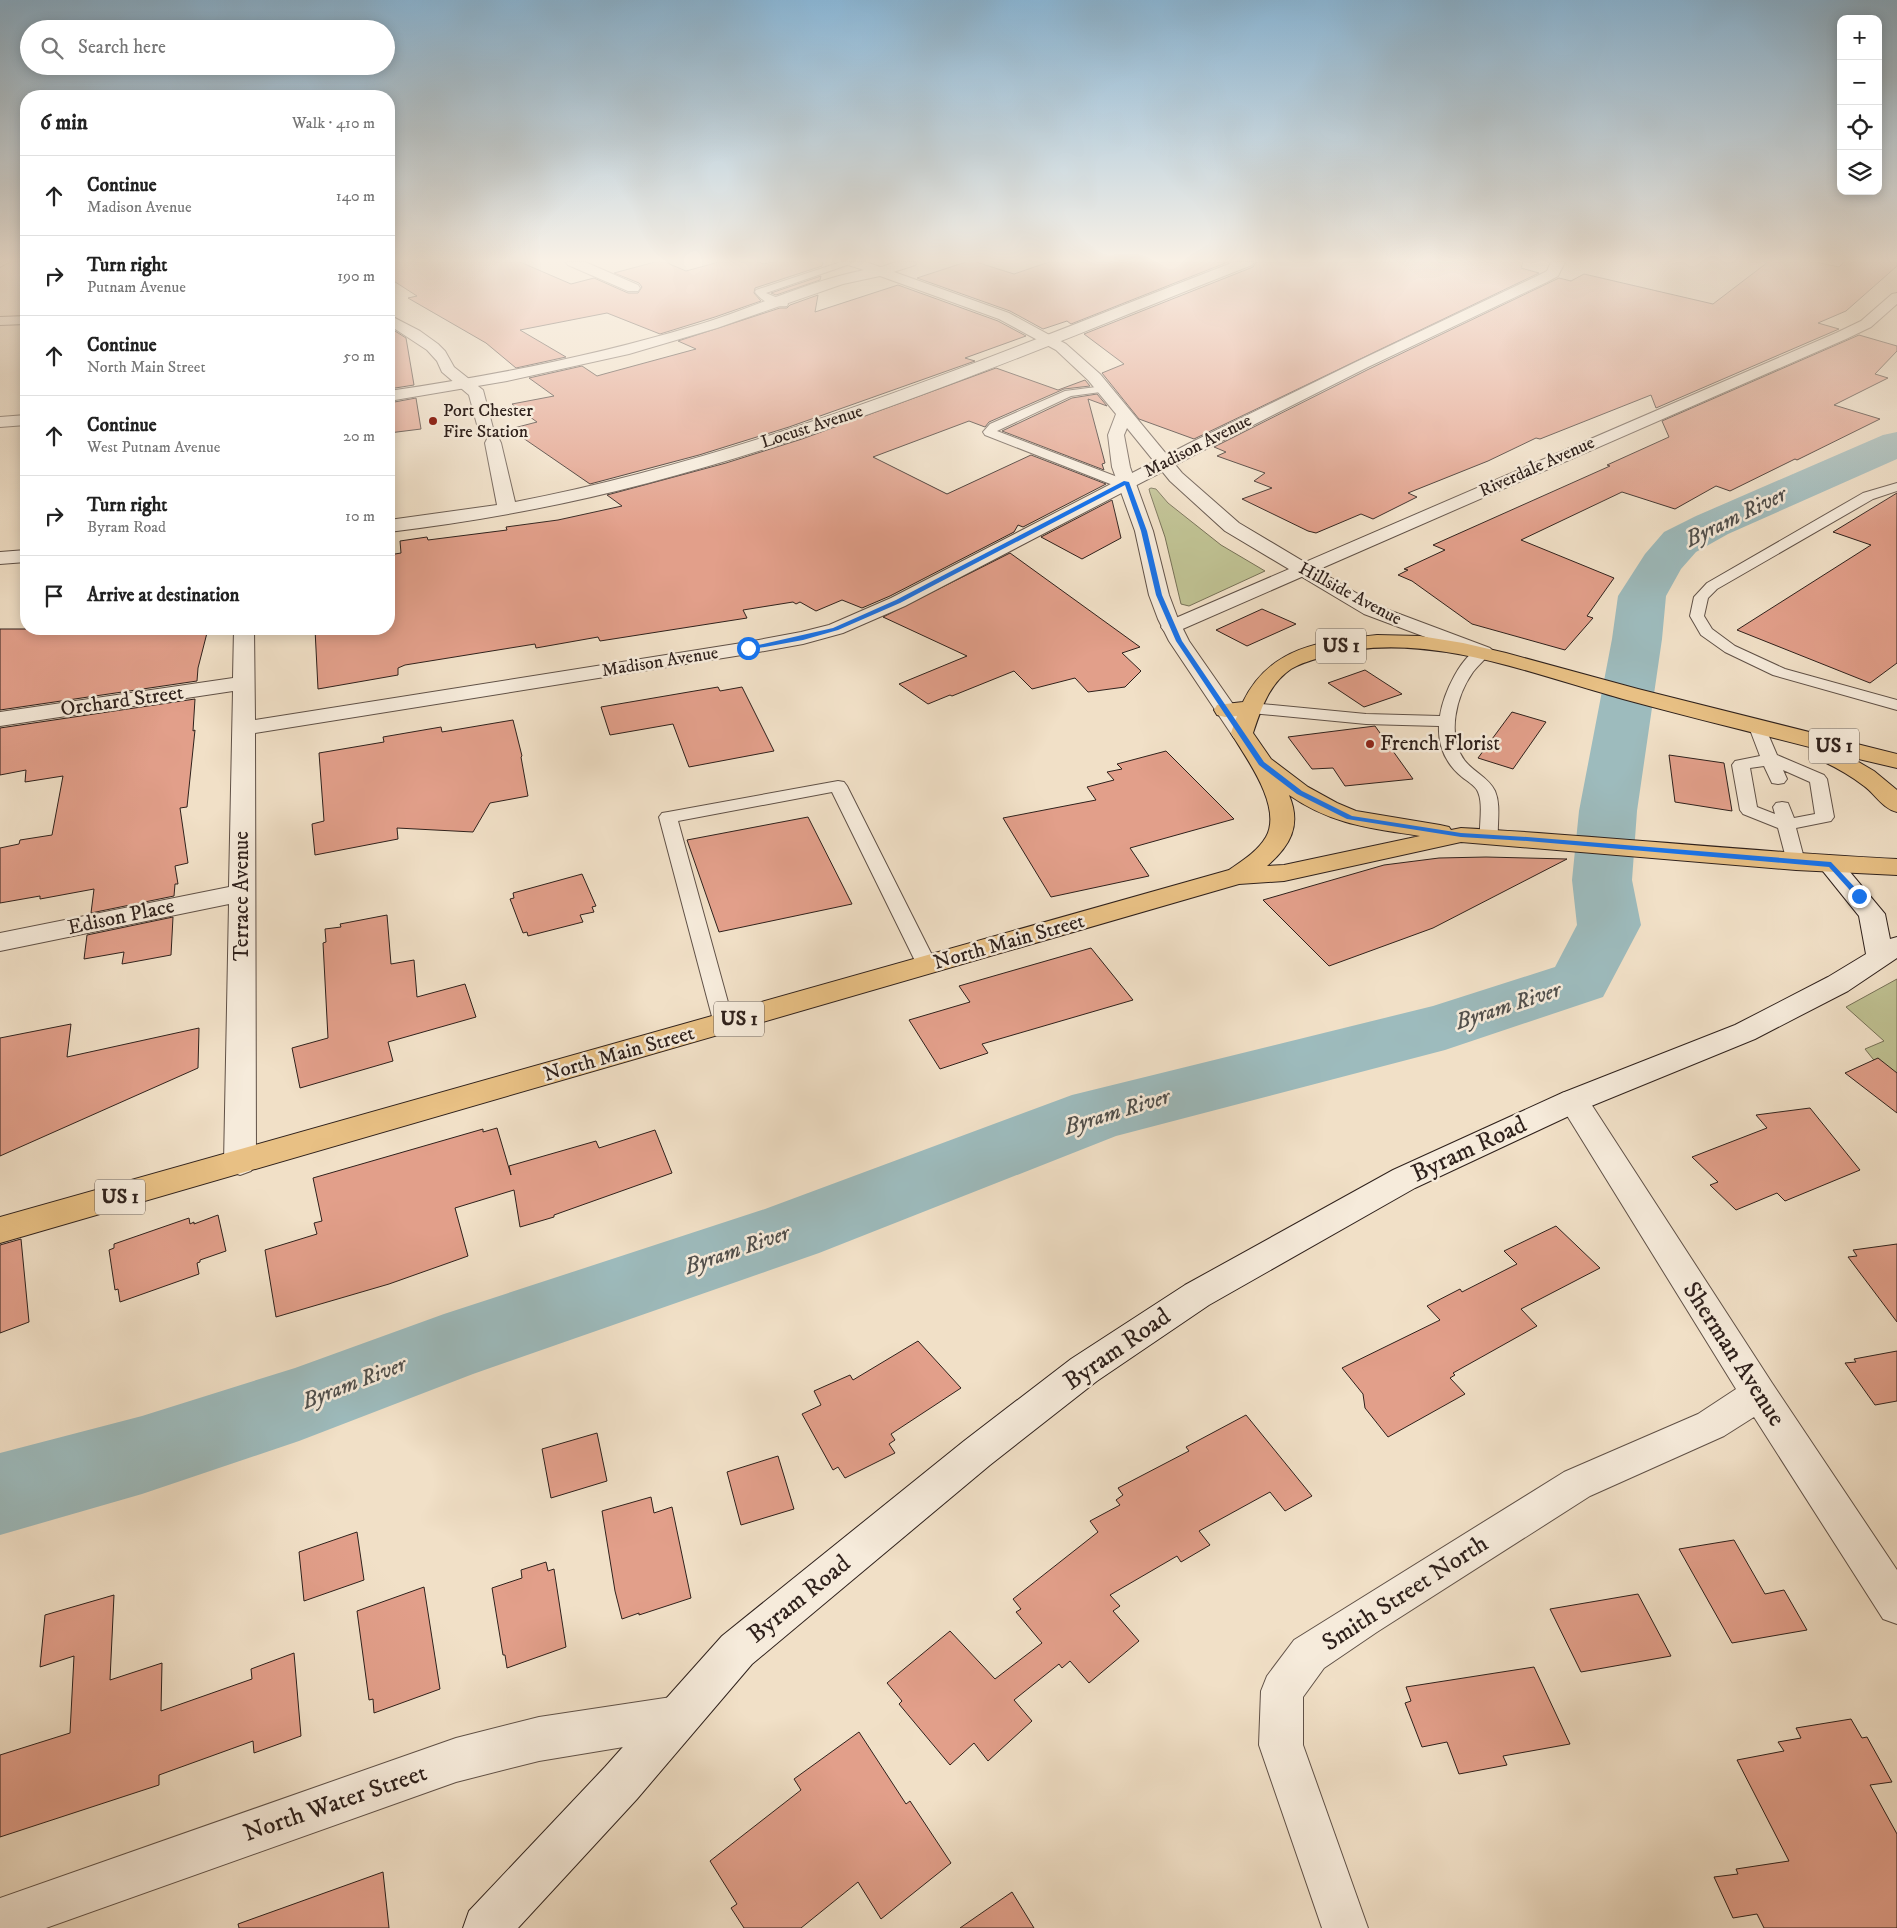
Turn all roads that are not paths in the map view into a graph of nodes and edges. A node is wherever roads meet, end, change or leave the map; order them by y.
1 (438, 352) edge
2 (621, 352) edge
3 (1013, 352) edge
4 (1065, 352) edge
5 (1387, 352) edge
6 (1804, 352) edge
7 (466, 384) junction
8 (1104, 389) junction
9 (395, 395) edge
10 (1123, 415) junction
11 (20, 420) edge
12 (0, 422) edge
13 (1163, 464) junction
14 (1125, 483) junction
15 (1897, 487) edge
16 (507, 510) junction
17 (395, 525) edge
18 (20, 556) edge
19 (0, 558) edge
20 (1303, 570) junction
21 (1171, 627) junction
22 (244, 635) edge
23 (1483, 652) junction
24 (244, 683) junction
25 (1897, 705) edge
26 (1251, 708) junction
27 (1225, 710) junction
28 (0, 719) edge
29 (1448, 721) junction
30 (244, 728) junction
31 (1764, 729) junction
32 (1242, 733) junction
33 (1771, 759) junction
34 (1897, 761) edge
35 (1262, 764) junction
36 (1778, 779) dead end
37 (1897, 805) edge
38 (1782, 807) dead end
39 (1786, 825) junction
40 (1461, 835) junction
41 (1498, 837) junction
42 (1796, 862) junction
43 (1831, 865) junction
44 (1897, 866) edge
45 (1238, 876) junction
46 (241, 893) junction
47 (0, 942) edge
48 (1888, 952) edge
49 (927, 965) junction
50 (724, 1024) junction
51 (1573, 1101) junction
52 (240, 1163) junction
53 (0, 1230) edge
54 (1760, 1394) junction
55 (1897, 1605) edge
56 (678, 1717) junction
57 (0, 1921) edge
58 (486, 1928) edge
59 (1345, 1928) edge

1 - 7 street
2 - 7 street
3 - 16 street, Locust Avenue
4 - 8 street, Hillside Avenue
5 - 13 street, Madison Avenue
6 - 20 street, Riverdale Avenue
7 - 9 street
7 - 16 street
8 - 10 street, Hillside Avenue
8 - 14 lane
10 - 13 street, Hillside Avenue
10 - 14 street
11 - 12 street
13 - 14 street, Madison Avenue
13 - 20 street, Hillside Avenue
14 - 21 street
14 - 30 street, Madison Avenue
15 - 25 lane
16 - 17 street, Locust Avenue
18 - 19 street
20 - 21 street, Riverdale Avenue
20 - 23 street, Hillside Avenue
21 - 27 street
22 - 24 street, Terrace Avenue
23 - 26 main road, US 1
23 - 29 lane
23 - 31 main road, Hillside Avenue / US 1
24 - 28 street, Orchard Street
24 - 30 street, Terrace Avenue
26 - 27 main road
26 - 29 lane
26 - 32 main road, US 1
27 - 32 street
29 - 41 lane
30 - 46 street, Terrace Avenue
31 - 33 lane
31 - 34 main road, US 1
31 - 37 main road
32 - 35 main road, US 1
33 - 36 lane
33 - 39 lane
33 - 39 lane
35 - 40 main road
35 - 45 main road, North Main Street / US 1
38 - 39 lane
39 - 42 lane
40 - 41 main road, North Main Street / US 1
40 - 45 main road, North Main Street / US 1
41 - 42 main road, North Main Street / US 1
42 - 43 main road, US 1
43 - 44 main road, US 1
43 - 48 street, Byram Road
45 - 49 main road, North Main Street / US 1
46 - 47 street, Edison Place
46 - 52 street, Terrace Avenue
48 - 51 street, Byram Road
49 - 50 main road, North Main Street / US 1
49 - 50 lane
50 - 52 main road, North Main Street / US 1
51 - 54 street, Sherman Avenue
51 - 56 street, Byram Road
52 - 53 main road, North Main Street / US 1
54 - 55 street, Sherman Avenue
54 - 59 street, Smith Street North
56 - 57 street, North Water Street
56 - 58 street, Byram Road

